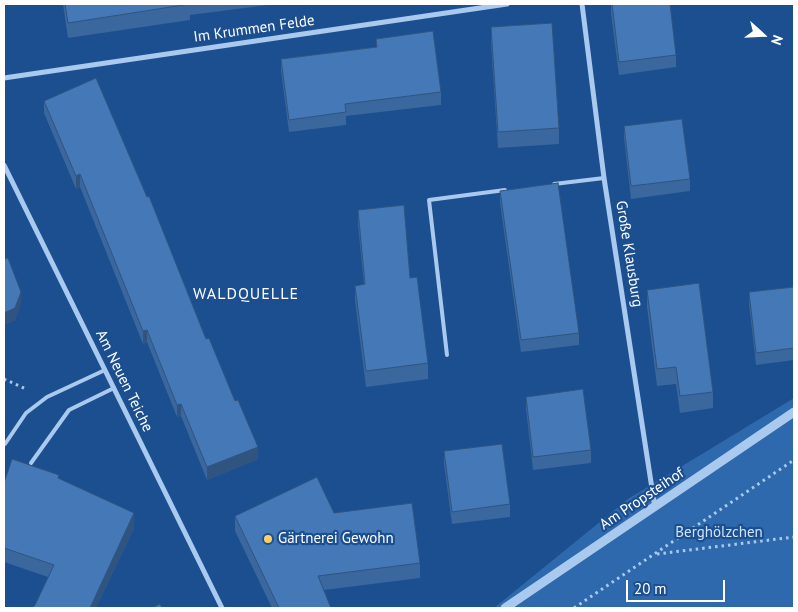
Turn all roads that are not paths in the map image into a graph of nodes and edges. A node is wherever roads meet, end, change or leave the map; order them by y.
1 (507, 4) edge
2 (582, 4) edge
3 (4, 78) edge
4 (4, 165) edge
5 (604, 178) junction
6 (546, 186) edge
7 (507, 190) edge
8 (447, 355) dead end
9 (105, 370) junction
10 (114, 388) junction
11 (794, 412) edge
12 (5, 444) dead end
13 (31, 463) edge
14 (655, 508) junction
15 (222, 608) edge
16 (505, 608) edge

1 - 3 street, Im Krummen Felde
2 - 5 street, Große Klausburg
4 - 9 street, Am Neuen Teiche
5 - 6 lane
5 - 14 street, Große Klausburg
7 - 8 lane
9 - 10 street, Am Neuen Teiche
9 - 12 lane
10 - 13 lane
10 - 15 street, Am Neuen Teiche
11 - 14 street, Am Propsteihof
14 - 16 street, Am Propsteihof

